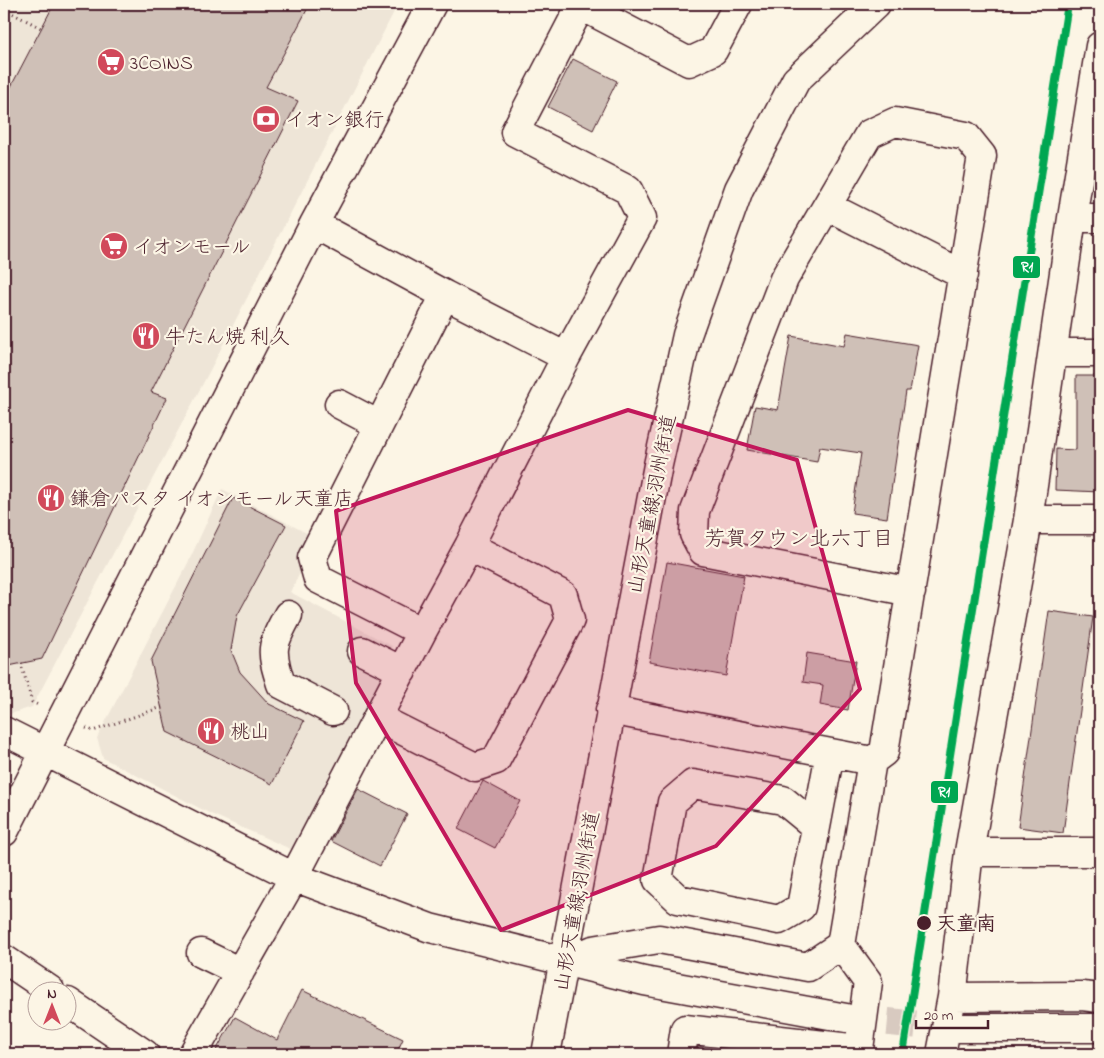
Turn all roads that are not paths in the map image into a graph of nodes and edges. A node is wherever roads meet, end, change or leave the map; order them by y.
1 (432, 4) edge
2 (738, 4) edge
3 (876, 4) edge
4 (579, 5) edge
5 (1100, 46) edge
6 (1097, 89) edge
7 (827, 206) junction
8 (1072, 218) junction
9 (1100, 218) edge
10 (314, 224) junction
11 (963, 275) junction
12 (445, 295) junction
13 (1053, 353) junction
14 (1100, 353) edge
15 (566, 357) junction
16 (339, 404) dead end
17 (379, 425) junction
18 (1028, 520) junction
19 (1100, 520) edge
20 (469, 546) junction
21 (911, 592) junction
22 (288, 615) dead end
23 (422, 632) junction
24 (362, 651) dead end
25 (402, 671) junction
26 (610, 710) junction
27 (333, 711) dead end
28 (378, 718) junction
29 (4, 731) edge
30 (45, 752) junction
31 (830, 753) junction
32 (872, 761) junction
33 (816, 828) junction
34 (4, 832) edge
35 (968, 852) junction
36 (1100, 852) edge
37 (294, 877) junction
38 (841, 945) junction
39 (201, 953) dead end
40 (4, 959) edge
41 (565, 962) junction
42 (240, 972) junction
43 (35, 980) edge
44 (952, 997) junction
45 (1100, 998) edge
46 (78, 1009) edge
47 (846, 1018) tunnel mouth
48 (953, 1028) tunnel mouth
49 (1100, 1028) edge
50 (840, 1050) edge
51 (145, 1054) edge
52 (193, 1054) edge
53 (546, 1054) edge
54 (681, 1054) edge
55 (941, 1054) edge

1 - 10 street
2 - 4 street
3 - 26 street, 山形天童線;羽州街道
4 - 15 street
5 - 6 street
6 - 8 street
7 - 11 street
7 - 11 street
7 - 21 street
8 - 9 street
8 - 13 street
10 - 12 street
10 - 30 street
11 - 21 street
12 - 15 street
12 - 17 street
13 - 14 street
13 - 18 street
15 - 20 street
16 - 17 street
17 - 23 street
18 - 19 street
18 - 35 street
20 - 23 street
20 - 28 street
21 - 32 street
22 - 27 street
23 - 25 street
24 - 25 street
25 - 28 street
26 - 31 street
26 - 41 street, 山形天童線;羽州街道
28 - 37 street
29 - 30 street
30 - 34 street
30 - 37 street
31 - 32 street
31 - 33 street
32 - 38 street
33 - 33 street
35 - 36 street
35 - 44 street
37 - 41 street
37 - 42 street
38 - 41 street
38 - 50 street
39 - 42 street
40 - 43 street
41 - 47 street
41 - 53 street, 山形天童線;羽州街道
42 - 52 street
44 - 45 street
44 - 55 street
46 - 51 street
48 - 49 street
50 - 54 street

